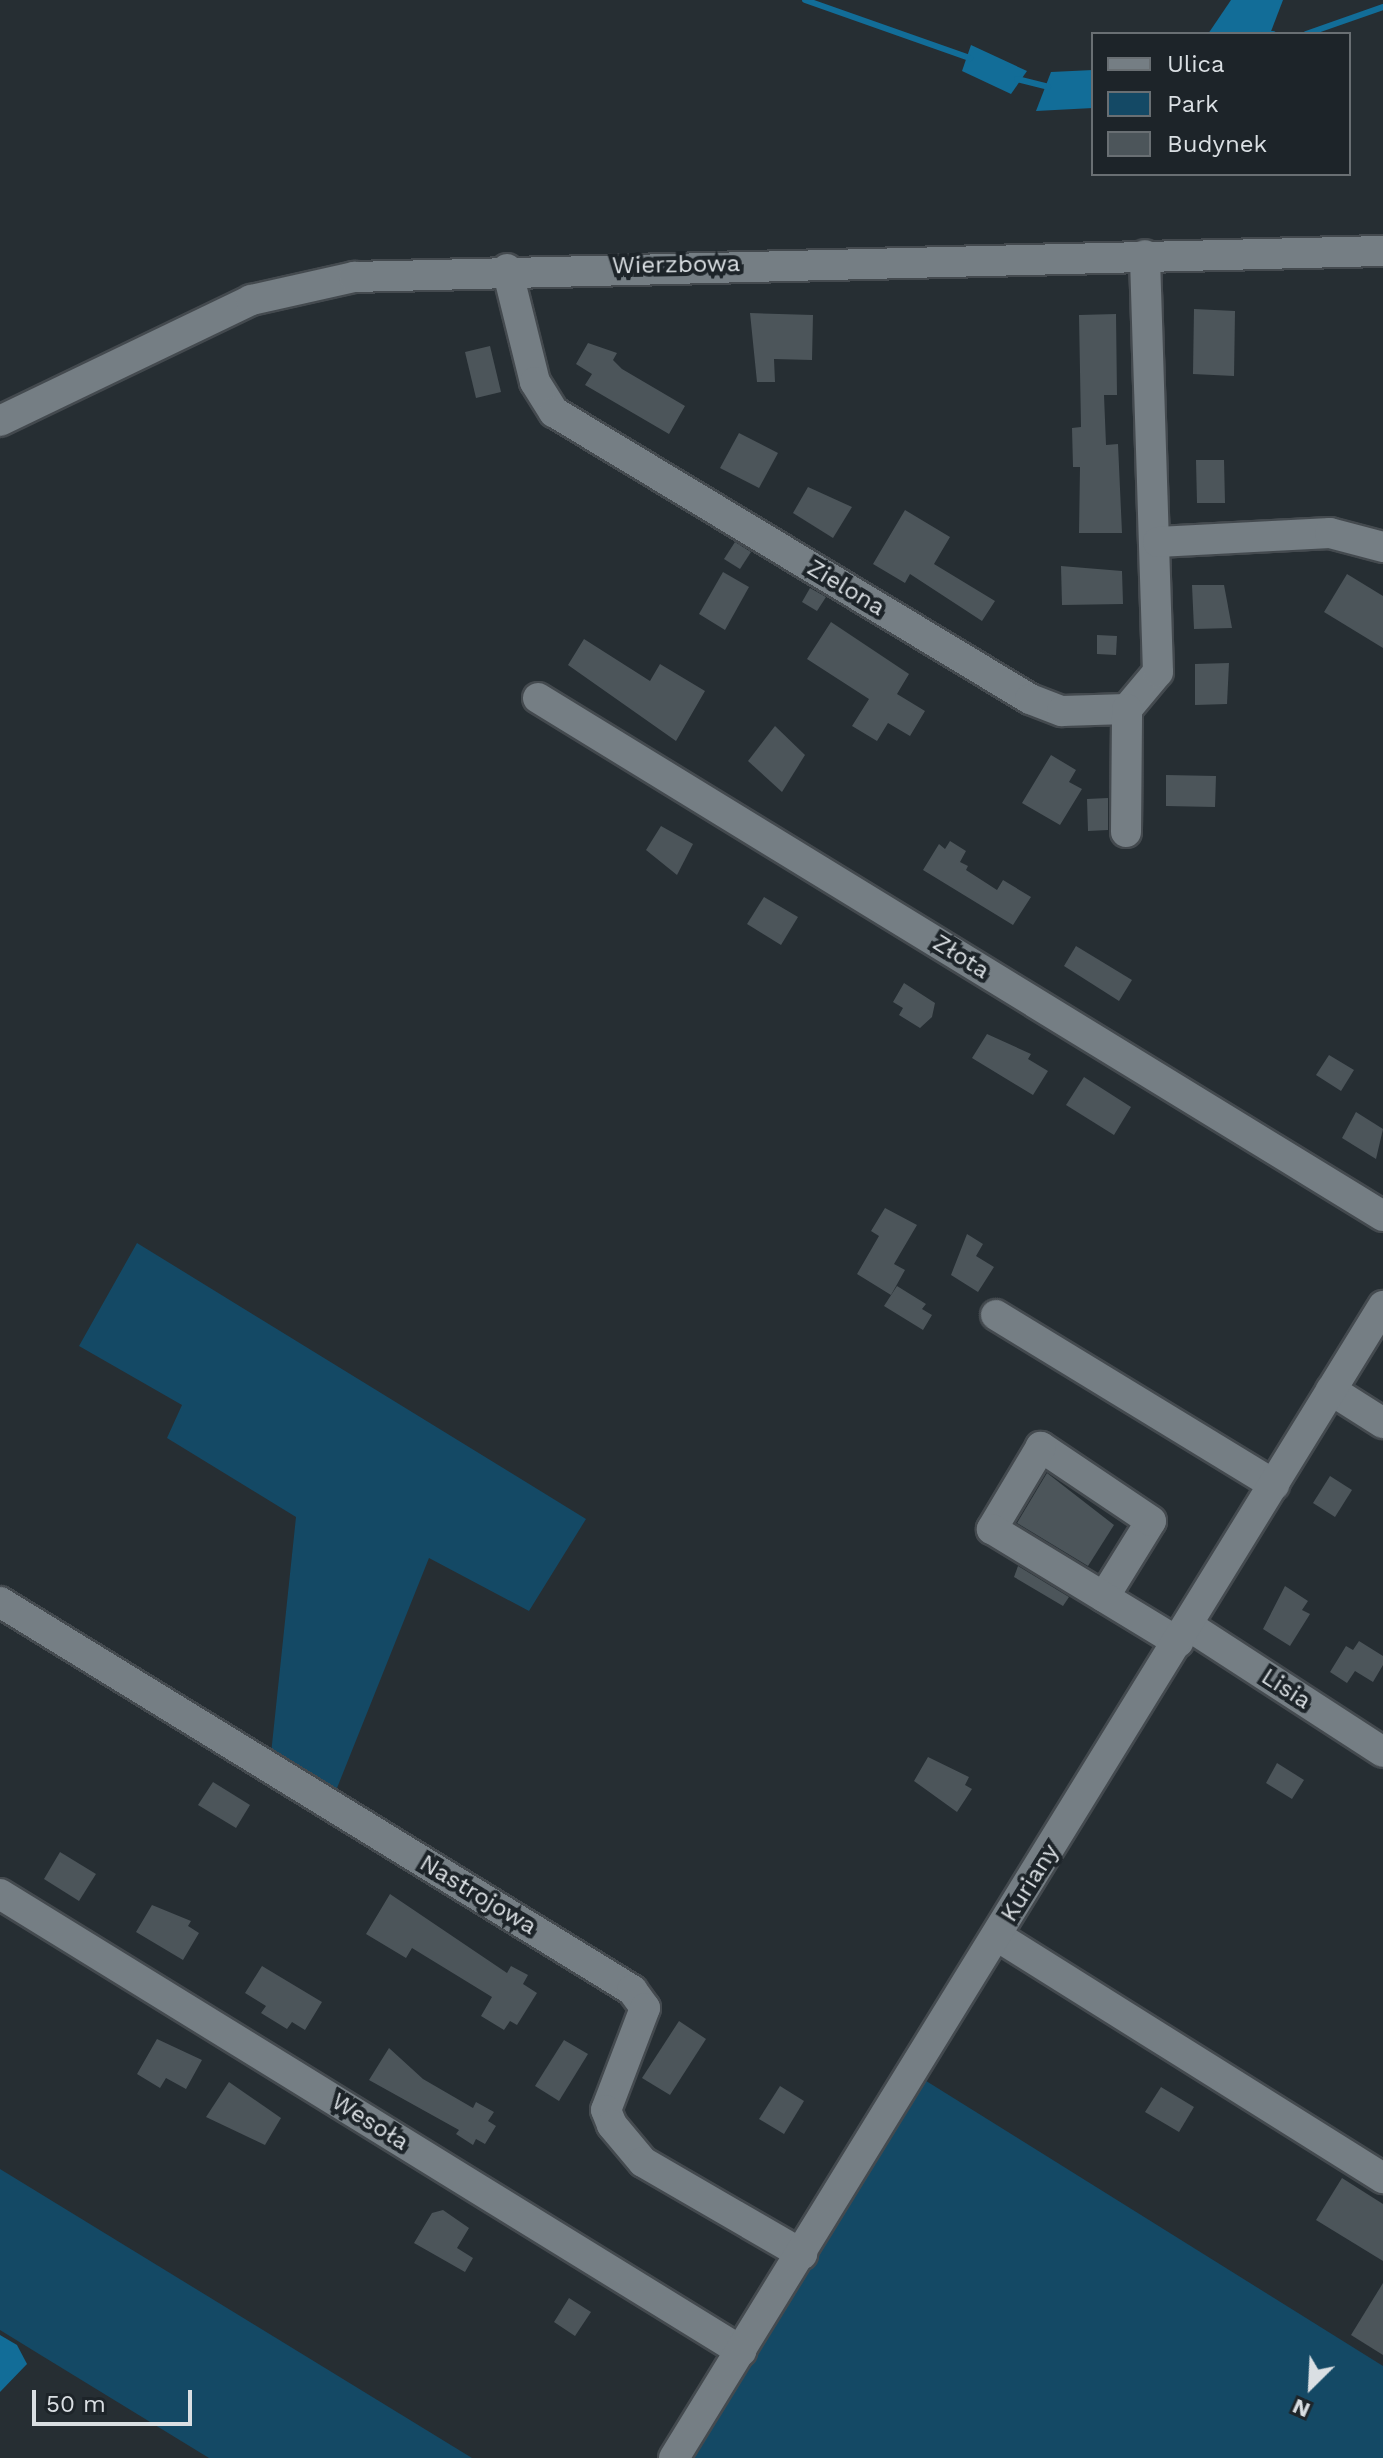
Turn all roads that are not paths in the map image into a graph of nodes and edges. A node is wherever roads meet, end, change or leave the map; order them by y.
1 (1383, 251) edge
2 (1145, 255) junction
3 (507, 269) junction
4 (0, 421) edge
5 (1158, 542) junction
6 (1383, 547) edge
7 (538, 698) dead end
8 (1127, 709) junction
9 (1126, 832) dead end
10 (1383, 1216) edge
11 (1383, 1306) edge
12 (996, 1315) dead end
13 (1331, 1390) junction
14 (1383, 1423) edge
15 (1274, 1485) junction
16 (1104, 1597) junction
17 (0, 1602) edge
18 (1184, 1634) junction
19 (1383, 1752) edge
20 (0, 1894) edge
21 (997, 1936) junction
22 (1383, 2178) edge
23 (802, 2254) junction
24 (741, 2351) junction
25 (674, 2458) edge

1 - 2 street, Wierzbowa
2 - 3 street, Wierzbowa
2 - 5 street
3 - 4 street, Wierzbowa
3 - 8 street, Zielona
5 - 6 street
5 - 8 street
7 - 10 street, Złota
8 - 9 street
11 - 13 street, Kuriany
12 - 15 street
13 - 14 street
13 - 15 street, Kuriany
15 - 18 street, Kuriany
16 - 16 street, Lisia
16 - 18 street, Lisia
17 - 23 street, Nastrojowa
18 - 19 street, Lisia
18 - 21 street, Kuriany
20 - 24 street, Wesoła
21 - 22 street
21 - 23 street, Kuriany
23 - 24 street, Kuriany
24 - 25 street, Kuriany

